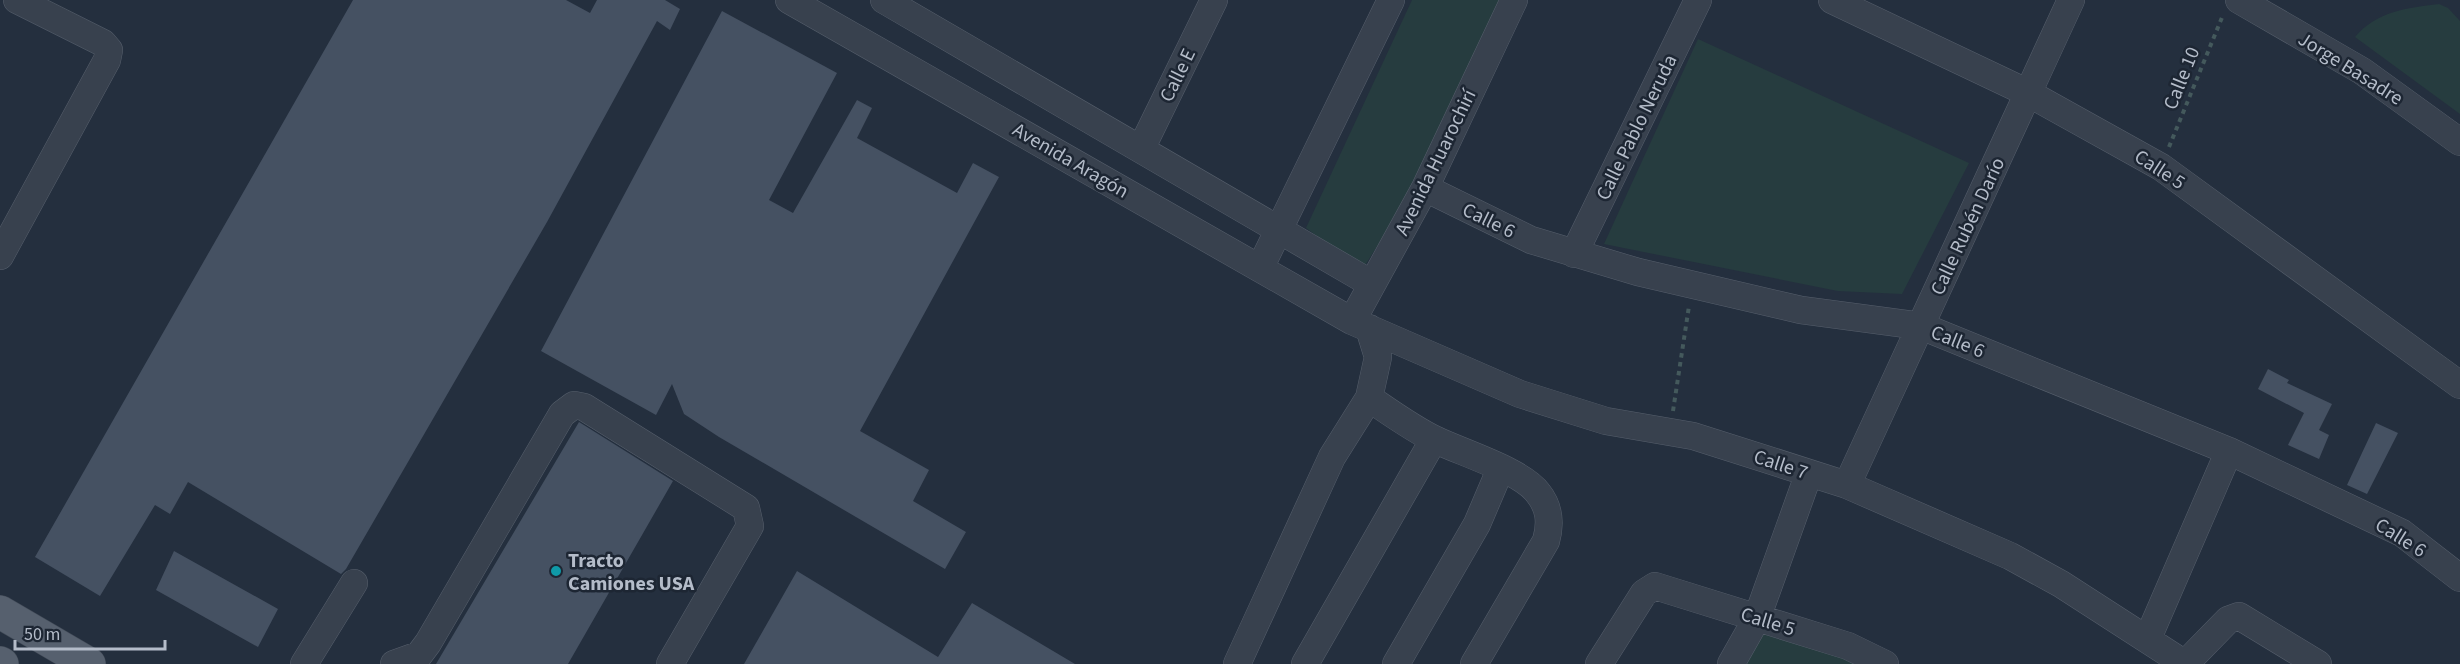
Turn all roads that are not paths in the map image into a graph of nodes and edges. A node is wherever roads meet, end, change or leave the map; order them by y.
1 (17, 0) edge
2 (789, 0) edge
3 (884, 0) edge
4 (1214, 0) edge
5 (1391, 0) edge
6 (1514, 0) edge
7 (1698, 0) edge
8 (1832, 0) edge
9 (2071, 0) edge
10 (2232, 5) edge
11 (2028, 93) junction
12 (2460, 142) edge
13 (1141, 149) junction
14 (1425, 188) junction
15 (1279, 230) junction
16 (1574, 254) junction
17 (0, 256) edge
18 (1260, 268) junction
19 (1372, 284) junction
20 (1361, 324) junction
21 (1921, 326) junction
22 (2460, 385) edge
23 (1370, 398) junction
24 (1434, 439) junction
25 (2229, 451) junction
26 (1500, 470) junction
27 (1809, 473) junction
28 (1847, 485) junction
29 (2460, 578) edge
30 (354, 583) dead end
31 (0, 612) edge
32 (1757, 618) junction
33 (2148, 638) junction
34 (2177, 662) edge
35 (89, 664) edge
36 (304, 664) edge
37 (394, 664) edge
38 (670, 664) edge
39 (1237, 664) edge
40 (1305, 664) edge
41 (1396, 664) edge
42 (1474, 664) edge
43 (1599, 664) edge
44 (1731, 664) edge
45 (1885, 664) edge
46 (2318, 664) edge

1 - 17 street
2 - 18 street, Avenida Aragón
3 - 13 street
4 - 13 street, Calle E
5 - 15 street
6 - 14 street, Avenida Huarochirí
7 - 16 street, Calle Pablo Neruda
8 - 11 street, Calle 5
9 - 11 street, Calle Rubén Darío
10 - 12 street, Jorge Basadre
11 - 21 street, Calle Rubén Darío
11 - 22 street, Calle 5
13 - 15 street
14 - 16 street, Calle 6
14 - 19 street, Avenida Huarochirí
15 - 18 street
15 - 19 street
16 - 21 street, Calle 6
18 - 20 street, Avenida Aragón
19 - 20 street, Avenida Huarochirí
20 - 23 street
20 - 27 street, Calle 7
21 - 25 street, Calle 6
21 - 28 street, Calle Rubén Darío
23 - 24 street
23 - 39 street
24 - 26 street
24 - 40 street
25 - 29 street, Calle 6
25 - 33 street
26 - 41 street
26 - 42 street
27 - 28 street, Calle 7
27 - 32 street
28 - 33 street, Calle 7
30 - 36 street
31 - 35 main road
32 - 43 street, Calle 5
32 - 44 street
32 - 45 street, Calle 5
33 - 34 street, Calle 7
34 - 46 street
37 - 38 street

